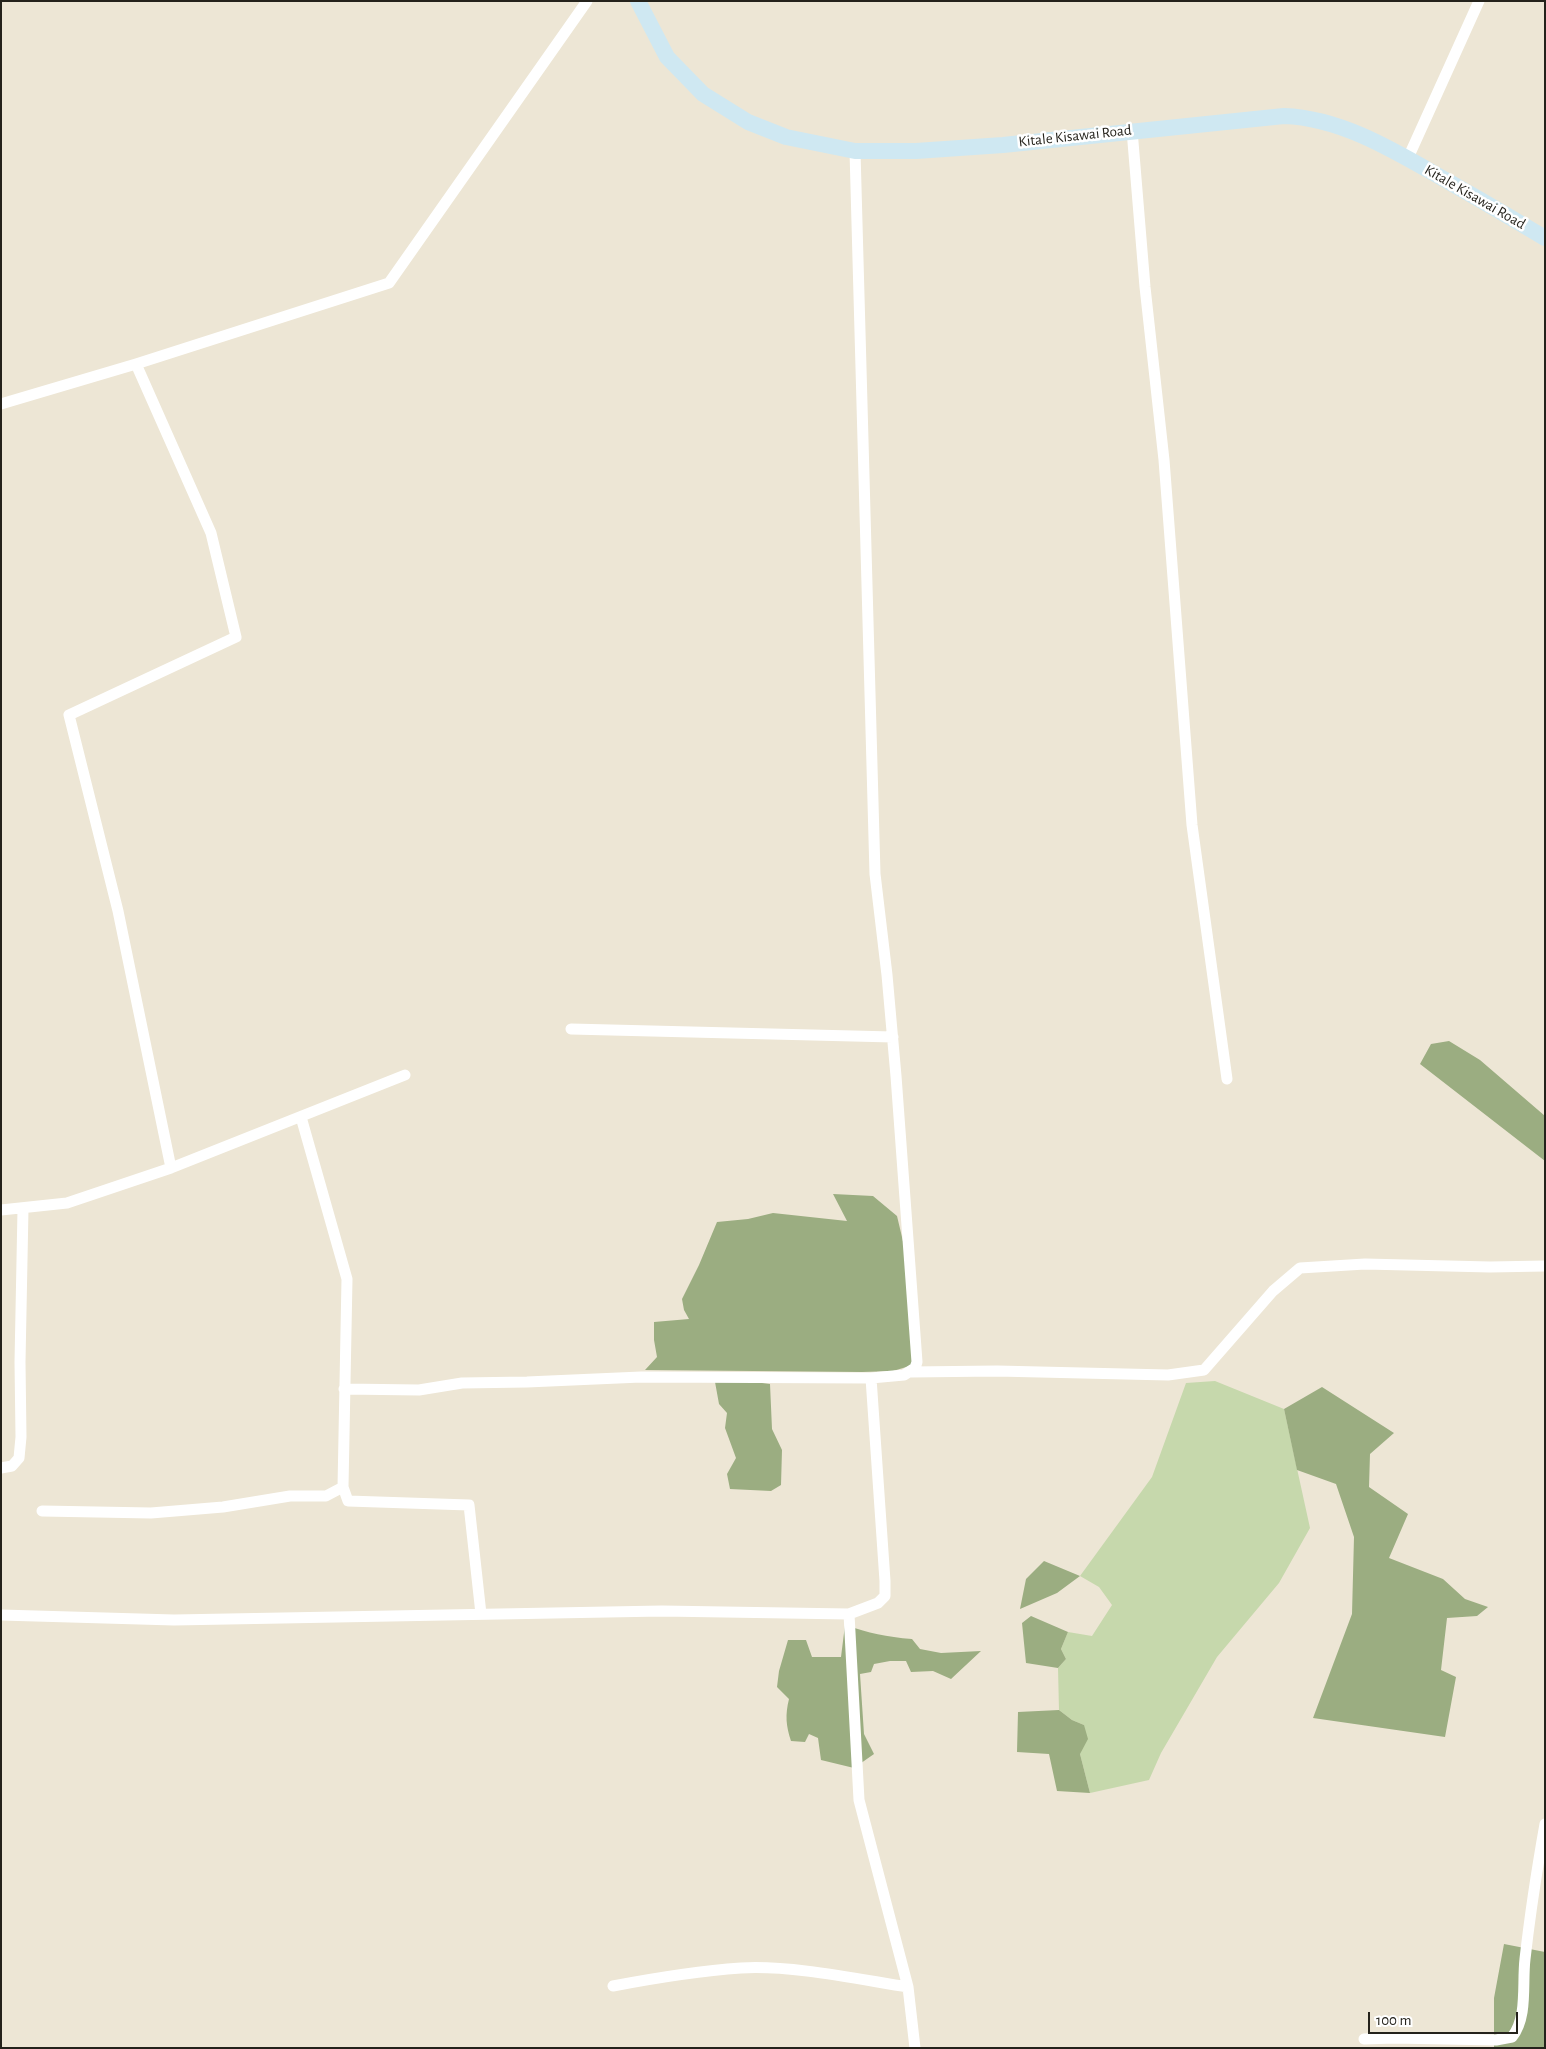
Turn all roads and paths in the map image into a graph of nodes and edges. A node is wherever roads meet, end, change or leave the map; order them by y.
1 (587, 1) edge
2 (638, 1) edge
3 (1479, 1) edge
4 (1132, 130) junction
5 (855, 150) junction
6 (1408, 158) junction
7 (1545, 238) edge
8 (136, 364) junction
9 (1, 404) edge
10 (572, 1029) dead end
11 (893, 1037) junction
12 (405, 1075) dead end
13 (1227, 1079) dead end
14 (301, 1117) junction
15 (171, 1168) junction
16 (23, 1209) junction
17 (1, 1210) edge
18 (1545, 1266) edge
19 (911, 1372) junction
20 (872, 1378) junction
21 (344, 1389) junction
22 (1, 1468) edge
23 (343, 1487) junction
24 (42, 1511) dead end
25 (481, 1614) junction
26 (849, 1614) junction
27 (1, 1615) edge
28 (1545, 1824) edge
29 (613, 1986) dead end
30 (908, 1987) junction
31 (1364, 2039) dead end
32 (915, 2048) edge

1 - 8 street
2 - 5 street, Kitale Kisawai Road
3 - 6 street
4 - 5 street, Kitale Kisawai Road
4 - 6 street, Kitale Kisawai Road
4 - 13 street
5 - 11 street
6 - 7 street, Kitale Kisawai Road
8 - 9 street
8 - 15 street
10 - 11 street
11 - 19 street
12 - 14 street
14 - 15 street
14 - 21 street
15 - 16 street
16 - 17 street
16 - 22 street
18 - 19 street
19 - 20 street
20 - 21 street
20 - 26 street
21 - 23 street
23 - 24 street
23 - 25 street
25 - 26 street
25 - 27 street
26 - 30 street
28 - 31 street
29 - 30 street
30 - 32 street

